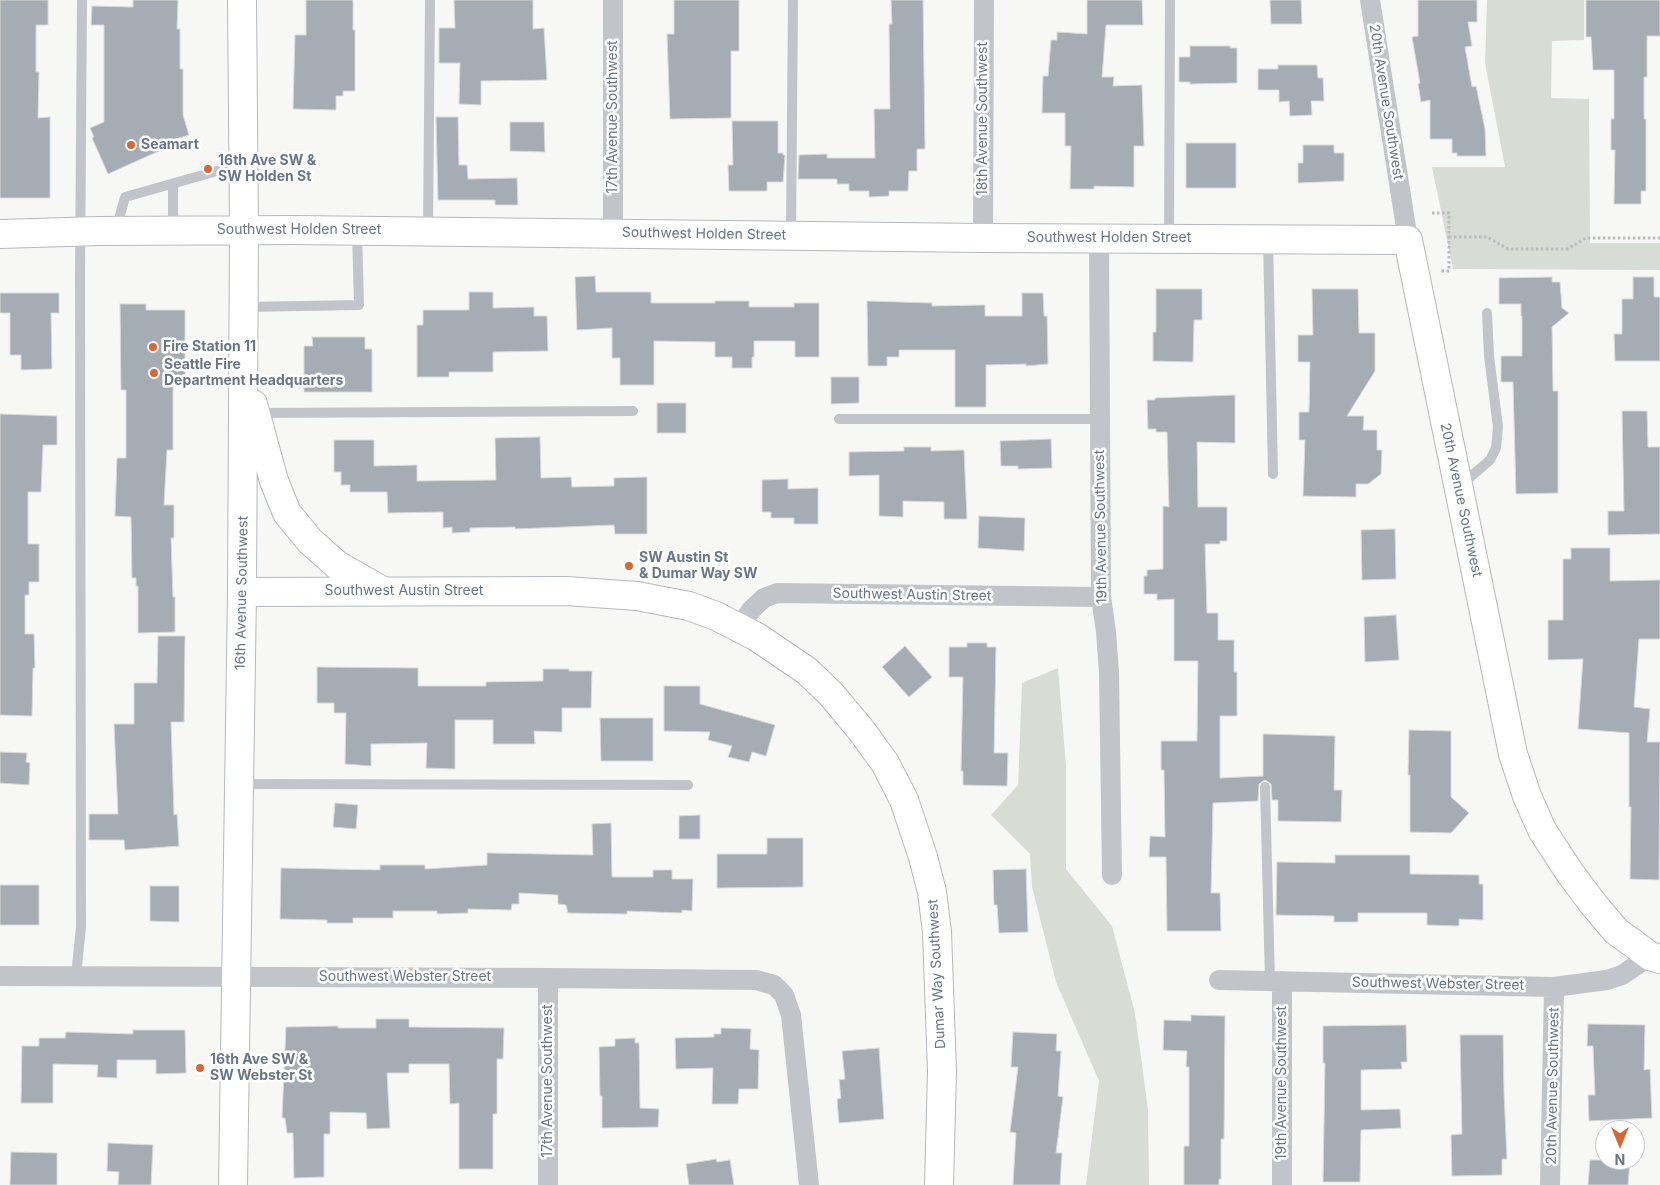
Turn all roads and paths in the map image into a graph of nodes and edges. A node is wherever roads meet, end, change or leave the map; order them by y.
1 (82, 0) edge
2 (242, 0) edge
3 (430, 0) edge
4 (613, 0) edge
5 (794, 0) edge
6 (984, 0) edge
7 (1170, 0) edge
8 (1370, 0) edge
9 (243, 163) junction
10 (173, 184) junction
11 (1432, 213) dead end
12 (173, 230) junction
13 (244, 230) junction
14 (357, 230) junction
15 (116, 231) junction
16 (428, 231) junction
17 (81, 232) junction
18 (613, 233) junction
19 (0, 234) edge
20 (791, 236) junction
21 (1448, 237) junction
22 (983, 238) junction
23 (1099, 238) junction
24 (1169, 238) junction
25 (1268, 238) junction
26 (1660, 238) edge
27 (1408, 240) junction
28 (1437, 271) dead end
29 (244, 308) junction
30 (1486, 313) dead end
31 (244, 367) junction
32 (633, 412) dead end
33 (256, 413) junction
34 (839, 419) dead end
35 (1100, 419) junction
36 (1273, 474) dead end
37 (1458, 487) junction
38 (382, 591) junction
39 (566, 591) joint
40 (242, 592) junction
41 (1101, 597) junction
42 (739, 628) junction
43 (239, 784) junction
44 (688, 785) dead end
45 (1265, 787) dead end
46 (1112, 875) dead end
47 (1655, 957) edge
48 (0, 976) edge
49 (76, 976) junction
50 (235, 977) junction
51 (548, 978) junction
52 (1219, 980) dead end
53 (1276, 981) junction
54 (1554, 986) junction
55 (232, 1185) edge
56 (548, 1185) edge
57 (809, 1185) edge
58 (939, 1185) edge
59 (1282, 1185) edge
60 (1550, 1185) edge

1 - 17 lane
2 - 9 street, 16th Avenue Southwest
3 - 16 lane
4 - 18 street, 17th Avenue Southwest
5 - 20 lane
6 - 22 street, 18th Avenue Southwest
7 - 24 lane
8 - 27 street, 20th Avenue Southwest
9 - 10 lane
9 - 13 street, 16th Avenue Southwest
10 - 12 lane
10 - 15 lane
11 - 21 path
12 - 13 street, Southwest Holden Street
12 - 15 street, Southwest Holden Street
13 - 14 street, Southwest Holden Street
13 - 29 street, 16th Avenue Southwest
14 - 16 street, Southwest Holden Street
14 - 29 lane
15 - 17 street, Southwest Holden Street
16 - 18 street, Southwest Holden Street
17 - 19 street, Southwest Holden Street
17 - 49 lane
18 - 20 street, Southwest Holden Street
20 - 22 street, Southwest Holden Street
21 - 26 path
21 - 28 path
22 - 23 street, Southwest Holden Street
23 - 24 street, Southwest Holden Street
23 - 35 street, 19th Avenue Southwest
24 - 25 street, Southwest Holden Street
25 - 27 street, Southwest Holden Street
25 - 36 lane
27 - 37 street, 20th Avenue Southwest
29 - 31 street, 16th Avenue Southwest
30 - 37 lane
31 - 33 street
31 - 40 street, 16th Avenue Southwest
32 - 33 lane
33 - 38 street
34 - 35 lane
35 - 41 street, 19th Avenue Southwest
37 - 47 street, 20th Avenue Southwest
38 - 39 street, Southwest Austin Street
38 - 40 street, Southwest Austin Street
39 - 42 street, Dumar Way Southwest
40 - 43 street, 16th Avenue Southwest
41 - 42 street, Southwest Austin Street
41 - 46 street, 19th Avenue Southwest
42 - 58 street, Dumar Way Southwest
43 - 44 lane
43 - 50 street, 16th Avenue Southwest
45 - 53 lane
47 - 54 street, Southwest Webster Street
48 - 49 street, Southwest Webster Street
49 - 50 street, Southwest Webster Street
50 - 51 street, Southwest Webster Street
50 - 55 street, 16th Avenue Southwest
51 - 56 street, 17th Avenue Southwest
51 - 57 street, Southwest Webster Street
52 - 53 street, Southwest Webster Street
53 - 54 street, Southwest Webster Street
53 - 59 street, 19th Avenue Southwest
54 - 60 street, 20th Avenue Southwest

